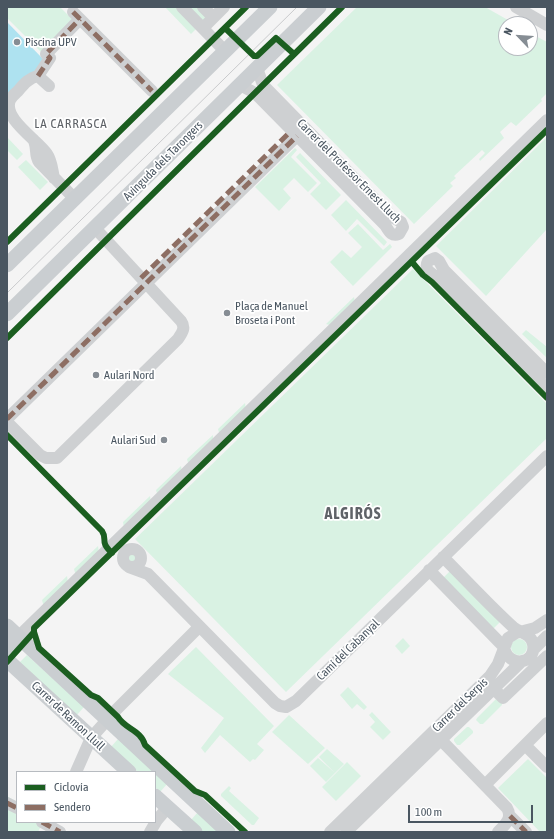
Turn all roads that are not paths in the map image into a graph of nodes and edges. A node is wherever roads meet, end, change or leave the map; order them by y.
1 (182, 7) edge
2 (203, 7) edge
3 (224, 7) edge
4 (270, 7) edge
5 (319, 7) edge
6 (516, 7) edge
7 (213, 18) junction
8 (547, 25) edge
9 (203, 28) junction
10 (225, 51) junction
11 (257, 68) junction
12 (38, 76) junction
13 (240, 85) junction
14 (49, 86) dead end
15 (152, 91) dead end
16 (9, 110) edge
17 (547, 120) edge
18 (294, 134) junction
19 (75, 199) junction
20 (95, 228) junction
21 (401, 233) junction
22 (425, 257) junction
23 (7, 265) edge
24 (144, 281) junction
25 (7, 314) edge
26 (547, 373) edge
27 (547, 389) edge
28 (7, 420) edge
29 (547, 456) edge
30 (443, 557) junction
31 (429, 570) junction
32 (148, 574) junction
33 (547, 620) edge
34 (199, 627) junction
35 (10, 630) edge
36 (521, 632) junction
37 (547, 636) edge
38 (504, 647) junction
39 (7, 648) edge
40 (534, 649) junction
41 (547, 656) edge
42 (7, 660) edge
43 (522, 661) junction
44 (494, 689) junction
45 (107, 720) junction
46 (547, 723) edge
47 (92, 738) junction
48 (441, 740) junction
49 (526, 745) junction
50 (547, 767) edge
51 (76, 771) edge
52 (128, 771) edge
53 (485, 785) junction
54 (183, 790) junction
55 (156, 797) edge
56 (7, 803) edge
57 (16, 808) edge
58 (168, 808) junction
59 (510, 814) junction
60 (156, 822) edge
61 (155, 823) edge
62 (150, 832) edge
63 (194, 832) edge
64 (228, 832) edge
65 (330, 832) edge
66 (346, 832) edge
67 (498, 832) edge
68 (526, 832) edge

1 - 9 street
2 - 7 street
3 - 7 street
4 - 10 main road
5 - 11 main road, Avinguda dels Tarongers
6 - 8 street
7 - 9 street
9 - 10 street
10 - 19 main road
11 - 13 main road, Avinguda dels Tarongers
11 - 21 street, Carrer del Professor Ernest Lluch
12 - 14 street
12 - 15 street
12 - 16 street
13 - 18 street, Carrer del Professor Ernest Lluch
13 - 20 main road, Avinguda dels Tarongers
16 - 19 street
17 - 22 street
18 - 21 street, Carrer del Professor Ernest Lluch
18 - 24 street
19 - 23 main road
20 - 24 street
20 - 25 main road, Avinguda dels Tarongers
21 - 22 street, Carrer del Professor Ernest Lluch
22 - 26 street, Carrer del Professor Ernest Lluch
22 - 27 street, Carrer del Professor Ernest Lluch
22 - 35 street
24 - 28 street
24 - 28 street
29 - 30 street, Camí del Cabanyal
30 - 31 street, Camí del Cabanyal
30 - 36 street
31 - 34 street, Camí del Cabanyal
31 - 38 street
32 - 32 street
32 - 34 street, Camí del Cabanyal
33 - 36 street
34 - 45 street
35 - 39 main road
35 - 45 main road, Carrer de Ramon Llull
36 - 38 street
36 - 40 street
37 - 40 street
38 - 43 street
38 - 65 street, Carrer del Serpis
40 - 43 street
41 - 44 street
42 - 47 main road, Carrer de Ramon Llull
43 - 44 street, Carrer del Serpis
44 - 48 street, Carrer del Serpis
45 - 47 street
45 - 54 main road, Carrer de Ramon Llull
46 - 49 street
47 - 51 street
47 - 52 main road, Carrer de Ramon Llull
48 - 53 street
48 - 66 street, Carrer del Serpis
49 - 50 street
49 - 53 street
53 - 59 street
54 - 58 main road
54 - 64 main road, Carrer de Ramon Llull
55 - 58 main road
56 - 57 street
58 - 60 street
58 - 63 main road
59 - 67 street
59 - 68 street
61 - 62 street

